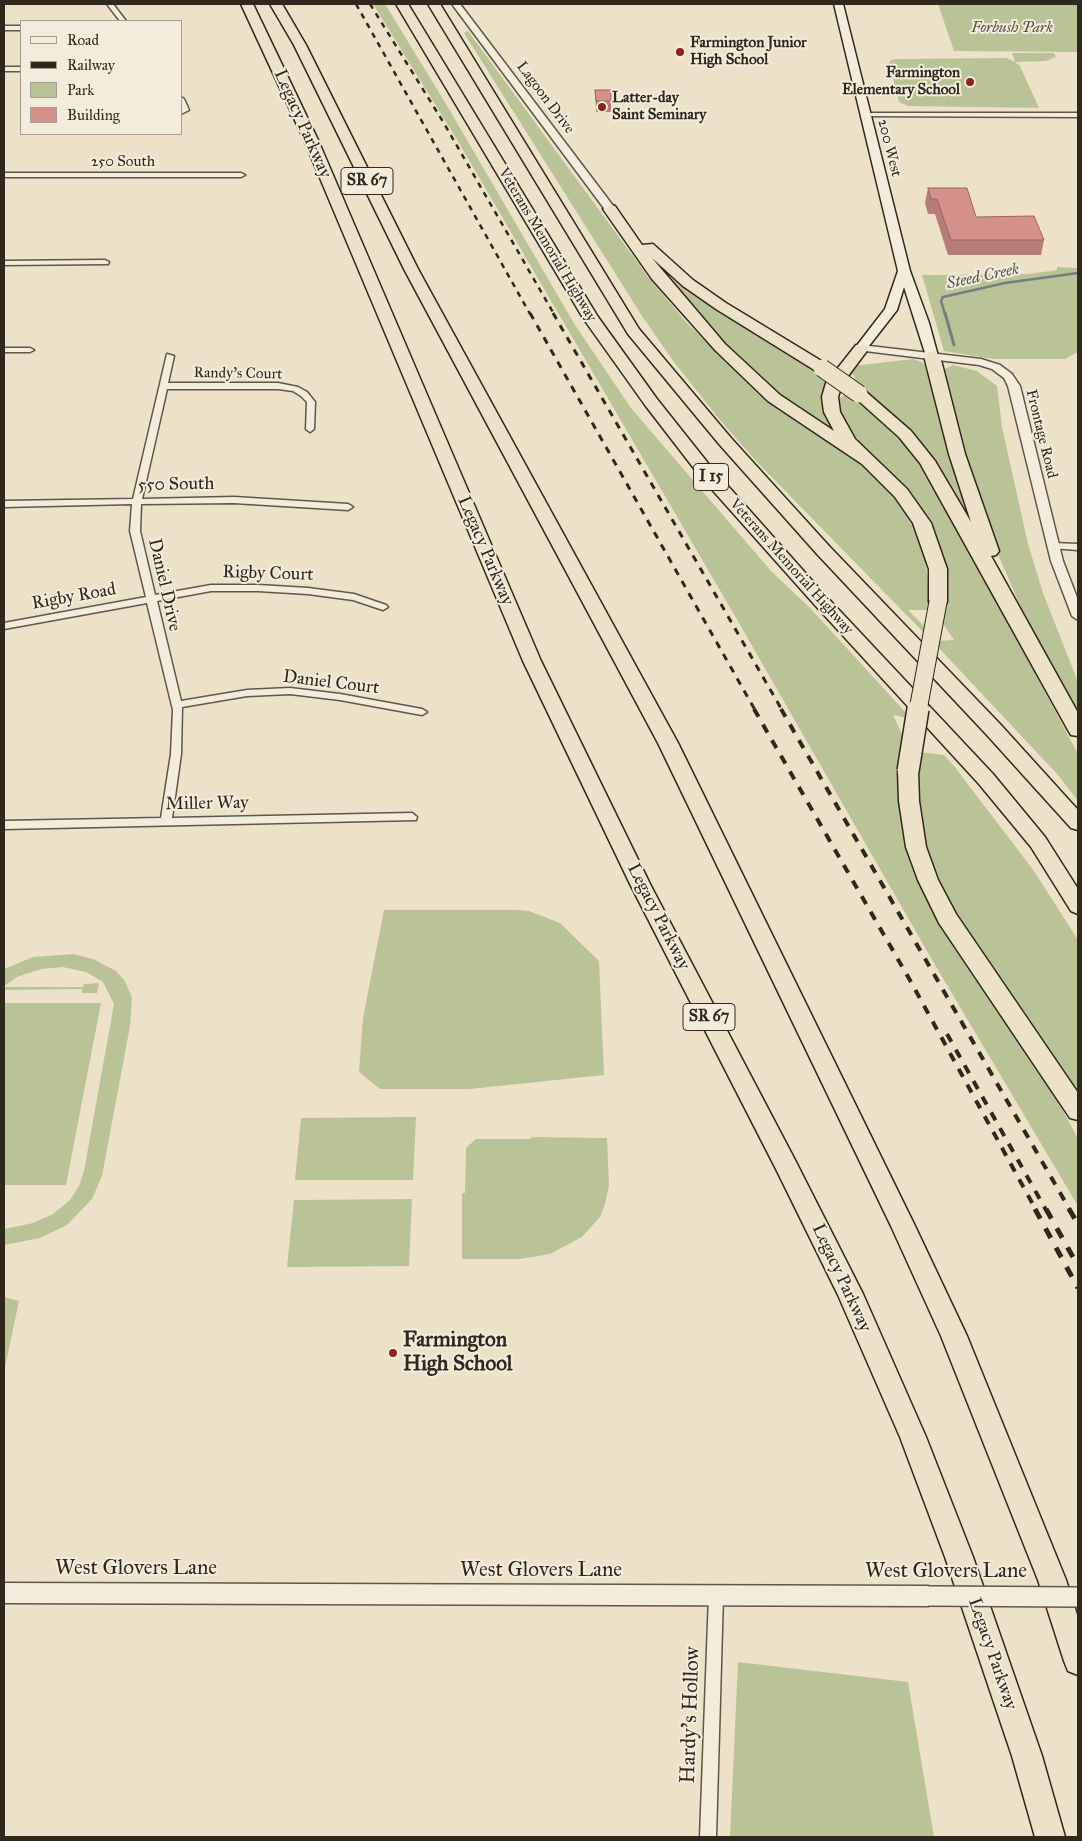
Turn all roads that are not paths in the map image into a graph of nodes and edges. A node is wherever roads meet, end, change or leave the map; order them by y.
1 (110, 4) edge
2 (247, 4) edge
3 (276, 4) edge
4 (286, 4) edge
5 (402, 4) edge
6 (434, 4) edge
7 (456, 4) edge
8 (838, 4) edge
9 (122, 20) edge
10 (4, 28) edge
11 (20, 28) edge
12 (300, 45) junction
13 (20, 69) edge
14 (4, 70) edge
15 (182, 101) edge
16 (182, 112) edge
17 (865, 115) junction
18 (1078, 115) edge
19 (241, 175) dead end
20 (4, 176) edge
21 (610, 210) junction
22 (105, 262) dead end
23 (4, 263) edge
24 (904, 271) junction
25 (861, 348) junction
26 (4, 350) edge
27 (30, 350) dead end
28 (170, 356) dead end
29 (932, 356) junction
30 (163, 386) junction
31 (310, 429) dead end
32 (867, 460) junction
33 (137, 502) junction
34 (4, 504) edge
35 (348, 507) dead end
36 (1053, 546) junction
37 (1078, 547) edge
38 (150, 599) junction
39 (1008, 606) junction
40 (383, 607) dead end
41 (1078, 616) edge
42 (4, 626) edge
43 (176, 705) junction
44 (422, 712) dead end
45 (1078, 730) edge
46 (412, 817) dead end
47 (166, 822) junction
48 (1078, 823) edge
49 (4, 824) edge
50 (1078, 906) edge
51 (1078, 1111) edge
52 (4, 1592) edge
53 (716, 1595) junction
54 (1078, 1597) edge
55 (1078, 1661) edge
56 (708, 1837) edge
57 (1050, 1837) edge

1 - 9 street
2 - 57 highway, Legacy Parkway / SR 67
3 - 12 highway
4 - 12 highway
5 - 50 highway, Veterans Memorial Highway / I 15
6 - 48 highway, Veterans Memorial Highway / I 15
7 - 21 street, Lagoon Drive
8 - 17 main road, 200 West
10 - 11 street
12 - 55 highway, Legacy Parkway / SR 67
13 - 14 street
15 - 16 street
17 - 18 street
17 - 24 main road, 200 West
19 - 20 street, 250 South
21 - 32 highway
21 - 39 highway, bridge
22 - 23 street
24 - 25 main road
24 - 29 main road, 200 West
25 - 29 street, Frontage Road
25 - 32 highway
26 - 27 street
28 - 30 street, Daniel Drive
29 - 36 street, Frontage Road
29 - 39 highway
30 - 31 street, Randy's Court
30 - 33 street, Daniel Drive
32 - 51 highway, bridge
33 - 34 street, 550 South
33 - 35 street, 550 South
33 - 38 street, Daniel Drive
36 - 37 street
36 - 41 street, Frontage Road
38 - 40 street, Rigby Court
38 - 42 street, Rigby Road
38 - 43 street, Daniel Drive
39 - 45 highway
43 - 44 street, Daniel Court
43 - 47 street, Daniel Drive
46 - 47 street, Miller Way
47 - 49 street, Miller Way
52 - 53 street, West Glovers Lane
53 - 54 street, West Glovers Lane, bridge
53 - 56 street, Hardy's Hollow

